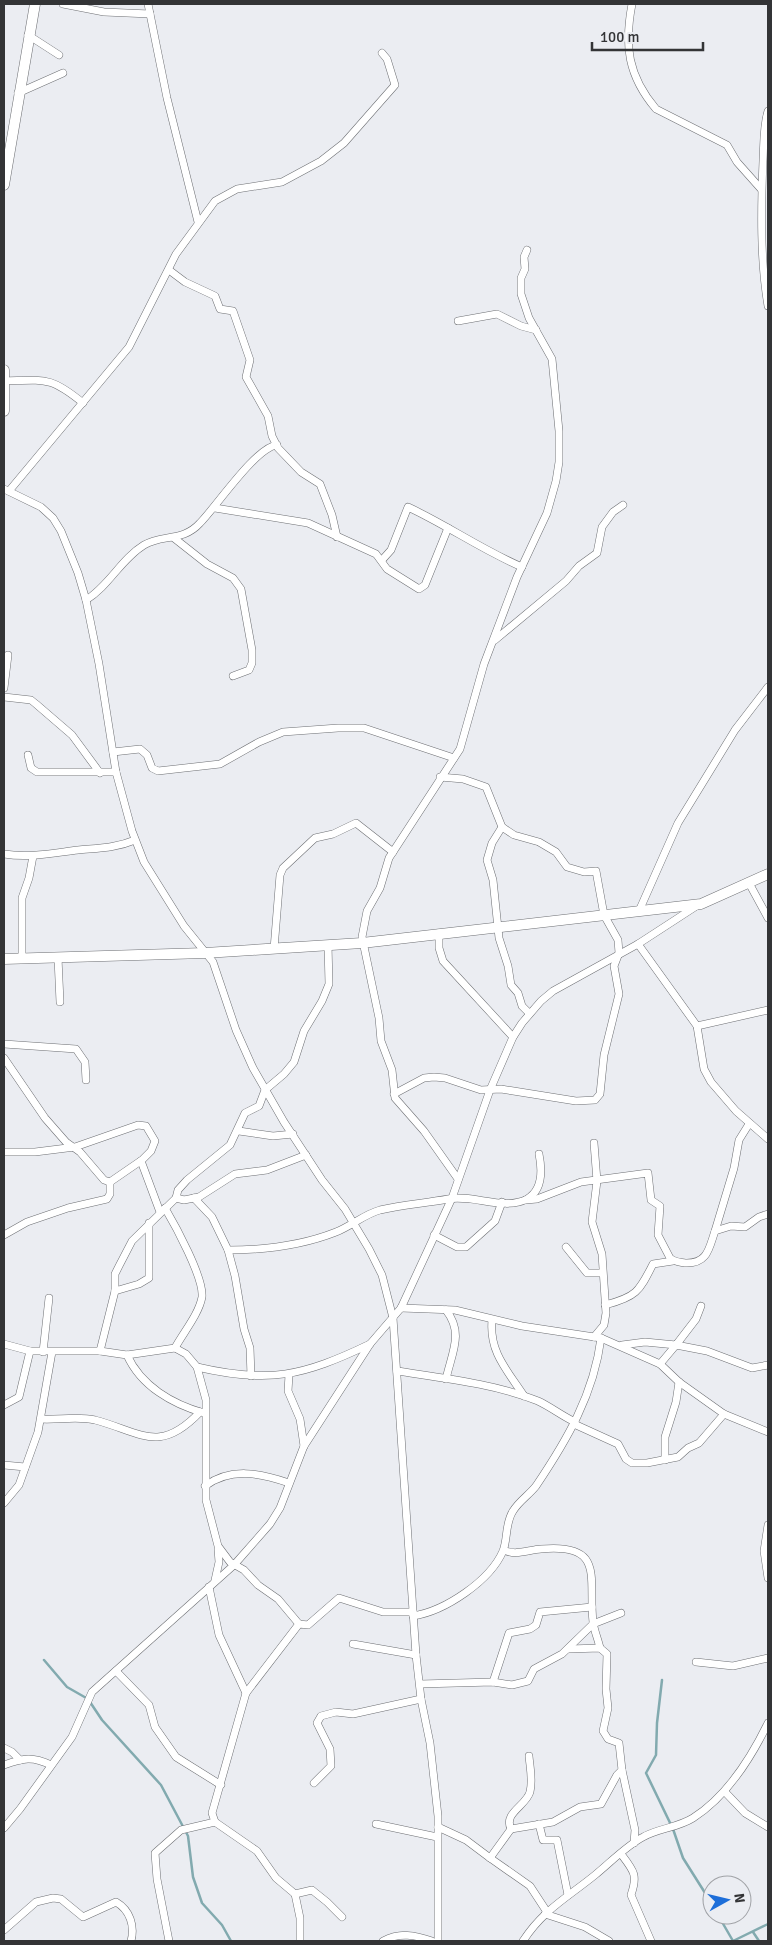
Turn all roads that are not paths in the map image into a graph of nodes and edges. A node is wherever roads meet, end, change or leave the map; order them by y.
1 (35, 4) edge
2 (63, 4) edge
3 (148, 4) edge
4 (632, 4) edge
5 (150, 14) junction
6 (28, 35) junction
7 (382, 53) dead end
8 (59, 55) dead end
9 (63, 73) dead end
10 (18, 93) junction
11 (768, 111) edge
12 (4, 184) edge
13 (761, 189) junction
14 (198, 222) junction
15 (527, 250) dead end
16 (169, 270) junction
17 (768, 306) edge
18 (458, 321) dead end
19 (536, 330) junction
20 (4, 370) edge
21 (4, 381) edge
22 (84, 403) junction
23 (4, 411) edge
24 (277, 445) junction
25 (6, 490) edge
26 (623, 505) dead end
27 (215, 508) junction
28 (448, 528) junction
29 (174, 538) junction
30 (337, 538) junction
31 (382, 560) junction
32 (522, 567) junction
33 (86, 600) junction
34 (495, 640) junction
35 (8, 655) dead end
36 (233, 676) dead end
37 (768, 686) edge
38 (4, 688) edge
39 (4, 697) edge
40 (113, 752) junction
41 (28, 755) dead end
42 (454, 758) junction
43 (116, 772) junction
44 (100, 773) junction
45 (440, 777) junction
46 (502, 827) junction
47 (136, 840) junction
48 (393, 852) junction
49 (4, 854) edge
50 (33, 856) junction
51 (768, 874) edge
52 (749, 883) junction
53 (701, 904) junction
54 (639, 911) junction
55 (604, 915) junction
56 (768, 918) edge
57 (498, 927) junction
58 (439, 934) junction
59 (362, 943) junction
60 (638, 944) junction
61 (328, 945) junction
62 (274, 949) junction
63 (205, 953) junction
64 (619, 953) junction
65 (58, 958) junction
66 (4, 959) edge
67 (22, 959) junction
68 (60, 1002) dead end
69 (768, 1010) edge
70 (529, 1013) junction
71 (697, 1026) junction
72 (513, 1037) junction
73 (4, 1044) edge
74 (4, 1058) edge
75 (86, 1080) dead end
76 (265, 1090) junction
77 (490, 1090) junction
78 (394, 1094) junction
79 (749, 1124) junction
80 (238, 1131) junction
81 (292, 1134) junction
82 (768, 1139) edge
83 (594, 1143) dead end
84 (75, 1148) junction
85 (4, 1152) edge
86 (539, 1154) dead end
87 (306, 1155) junction
88 (141, 1161) junction
89 (458, 1179) junction
90 (597, 1181) junction
91 (110, 1182) junction
92 (176, 1198) junction
93 (194, 1198) junction
94 (452, 1198) junction
95 (523, 1200) junction
96 (502, 1202) junction
97 (163, 1210) junction
98 (768, 1214) edge
99 (759, 1217) junction
100 (768, 1219) edge
101 (149, 1223) junction
102 (353, 1224) junction
103 (715, 1231) junction
104 (4, 1235) edge
105 (434, 1235) junction
106 (566, 1247) dead end
107 (228, 1250) junction
108 (673, 1261) junction
109 (602, 1273) junction
110 (115, 1291) junction
111 (49, 1298) dead end
112 (605, 1305) junction
113 (701, 1306) dead end
114 (401, 1308) junction
115 (446, 1310) junction
116 (393, 1318) junction
117 (492, 1320) junction
118 (597, 1337) junction
119 (4, 1344) edge
120 (370, 1344) junction
121 (622, 1345) junction
122 (676, 1345) junction
123 (175, 1348) junction
124 (30, 1351) junction
125 (100, 1351) junction
126 (42, 1352) junction
127 (52, 1352) junction
128 (127, 1355) junction
129 (660, 1364) junction
130 (768, 1365) edge
131 (196, 1367) junction
132 (397, 1371) junction
133 (289, 1375) junction
134 (251, 1376) junction
135 (446, 1378) junction
136 (679, 1382) junction
137 (524, 1396) junction
138 (4, 1405) edge
139 (203, 1413) junction
140 (724, 1414) junction
141 (41, 1419) junction
142 (574, 1423) junction
143 (768, 1432) edge
144 (304, 1446) junction
145 (665, 1460) junction
146 (4, 1465) edge
147 (25, 1467) junction
148 (289, 1483) junction
149 (205, 1486) junction
150 (4, 1503) edge
151 (768, 1525) edge
152 (767, 1541) edge
153 (218, 1546) junction
154 (504, 1550) junction
155 (234, 1565) junction
156 (768, 1578) edge
157 (215, 1581) junction
158 (210, 1587) junction
159 (592, 1607) junction
160 (621, 1613) dead end
161 (413, 1614) junction
162 (299, 1624) junction
163 (593, 1624) junction
164 (353, 1644) dead end
165 (600, 1648) junction
166 (569, 1649) junction
167 (416, 1655) junction
168 (768, 1658) edge
169 (696, 1662) dead end
170 (116, 1671) junction
171 (493, 1682) junction
172 (420, 1684) junction
173 (246, 1693) junction
174 (421, 1699) junction
175 (768, 1723) edge
176 (4, 1748) edge
177 (529, 1756) dead end
178 (20, 1760) junction
179 (4, 1765) edge
180 (51, 1765) junction
181 (622, 1770) junction
182 (314, 1783) dead end
183 (221, 1785) junction
184 (724, 1792) junction
185 (215, 1822) junction
186 (376, 1824) dead end
187 (539, 1824) junction
188 (438, 1827) junction
189 (768, 1827) edge
190 (4, 1828) edge
191 (511, 1829) junction
192 (437, 1837) junction
193 (634, 1843) junction
194 (621, 1854) junction
195 (490, 1858) junction
196 (295, 1894) junction
197 (568, 1895) junction
198 (546, 1913) junction
199 (342, 1917) dead end
200 (4, 1930) edge
201 (131, 1941) edge
202 (170, 1941) edge
203 (300, 1941) edge
204 (383, 1941) edge
205 (432, 1941) edge
206 (438, 1941) edge
207 (523, 1941) edge
208 (609, 1941) edge
209 (651, 1941) edge

1 - 6 street
2 - 5 street
3 - 5 street
4 - 13 street
5 - 14 street
6 - 8 street
6 - 10 street
7 - 14 street
9 - 10 street
10 - 12 street
11 - 13 street
13 - 17 street
14 - 16 street
15 - 19 street
16 - 22 street
16 - 24 street
18 - 19 street
19 - 32 street
20 - 21 street
21 - 22 street
21 - 23 street
22 - 25 street
24 - 27 street
24 - 30 street
25 - 33 street
26 - 34 street
27 - 29 street
27 - 30 street
28 - 31 street
28 - 31 street
28 - 32 street
29 - 33 street
29 - 36 street
30 - 31 street
32 - 34 street
33 - 40 street
34 - 42 street
35 - 38 street
37 - 54 street
39 - 44 street
40 - 42 street
40 - 43 street
41 - 44 street
42 - 45 street
43 - 44 street
43 - 47 street
45 - 46 street
45 - 48 street
46 - 55 street
46 - 57 street
47 - 50 street
47 - 63 street
48 - 59 street
48 - 62 street
49 - 50 street
50 - 67 street
51 - 52 street
52 - 53 street
52 - 56 street
53 - 54 street
53 - 60 street
54 - 55 street
55 - 57 street
55 - 64 street
57 - 58 street
57 - 70 street
58 - 59 street
58 - 72 street
59 - 61 street
59 - 78 street
60 - 64 street
60 - 71 street
61 - 62 street
61 - 76 street
62 - 63 street
63 - 65 street
63 - 76 street
64 - 70 street
64 - 77 street
65 - 67 street
65 - 68 street
66 - 67 street
69 - 71 street
70 - 72 street
71 - 79 street
72 - 77 street
73 - 75 street
74 - 84 street
76 - 80 street
76 - 81 street
77 - 78 street
77 - 89 street
78 - 89 street
79 - 82 street
79 - 103 street
80 - 81 street
80 - 92 street
81 - 87 street
83 - 90 street
84 - 85 street
84 - 88 street
84 - 91 street
86 - 95 street
87 - 93 street
87 - 102 street
88 - 91 street
88 - 97 street
89 - 94 street
90 - 95 street
90 - 108 street
90 - 109 street
91 - 104 street
92 - 93 street
92 - 97 street
93 - 107 street
94 - 96 street
94 - 102 street
94 - 105 street
95 - 96 street
96 - 105 street
97 - 101 street
97 - 123 street
98 - 99 street
99 - 100 street
99 - 103 street
101 - 110 street
101 - 110 street
102 - 107 street
102 - 116 street
103 - 108 street
105 - 114 street
106 - 109 street
107 - 134 street
108 - 112 street
109 - 112 street
110 - 125 street
111 - 126 street
112 - 118 street
113 - 122 street
114 - 115 street
114 - 116 street
115 - 117 street
115 - 135 street
116 - 120 street
116 - 132 street
117 - 118 street
117 - 137 street
118 - 121 street
118 - 142 street
119 - 124 street
120 - 133 street
120 - 144 street
121 - 122 street
121 - 129 street
122 - 129 street
122 - 130 street
123 - 128 street
123 - 131 street
124 - 126 street
124 - 138 street
125 - 127 street
125 - 128 street
126 - 127 street
127 - 141 street
128 - 139 street
129 - 136 street
131 - 134 street
131 - 139 street
132 - 135 street
132 - 161 street
133 - 134 street
133 - 144 street
135 - 137 street
136 - 140 street
136 - 145 street
137 - 142 street
139 - 141 street
139 - 149 street
140 - 143 street
140 - 145 street
141 - 147 street
142 - 145 street
142 - 154 street
144 - 148 street
146 - 147 street
147 - 150 street
148 - 149 street
148 - 155 street
149 - 153 street
151 - 152 street
152 - 156 street
153 - 155 street
153 - 157 street
154 - 159 street
154 - 161 street
155 - 157 street
155 - 162 street
157 - 158 street
158 - 170 street
158 - 173 street
159 - 163 street
159 - 171 street
160 - 163 street
161 - 162 street
161 - 167 street
162 - 173 street
163 - 165 street
163 - 166 street
164 - 167 street
165 - 166 street
165 - 181 street
166 - 171 street
167 - 172 street
168 - 169 street
170 - 180 street
170 - 183 street
171 - 172 street
172 - 174 street
173 - 183 street
174 - 182 street
174 - 188 street
175 - 184 street
176 - 178 street
177 - 191 street
178 - 179 street
178 - 180 street
180 - 190 street
181 - 187 street
181 - 193 street
183 - 185 street
184 - 189 street
184 - 193 street
185 - 196 street
185 - 202 street
186 - 192 street
187 - 191 street
187 - 197 street
188 - 192 street
188 - 195 street
191 - 195 street
192 - 206 street
193 - 194 street
194 - 197 street
194 - 209 street
195 - 198 street
196 - 199 street
196 - 203 street
197 - 198 street
198 - 207 street
198 - 208 street
200 - 201 street
204 - 205 street

